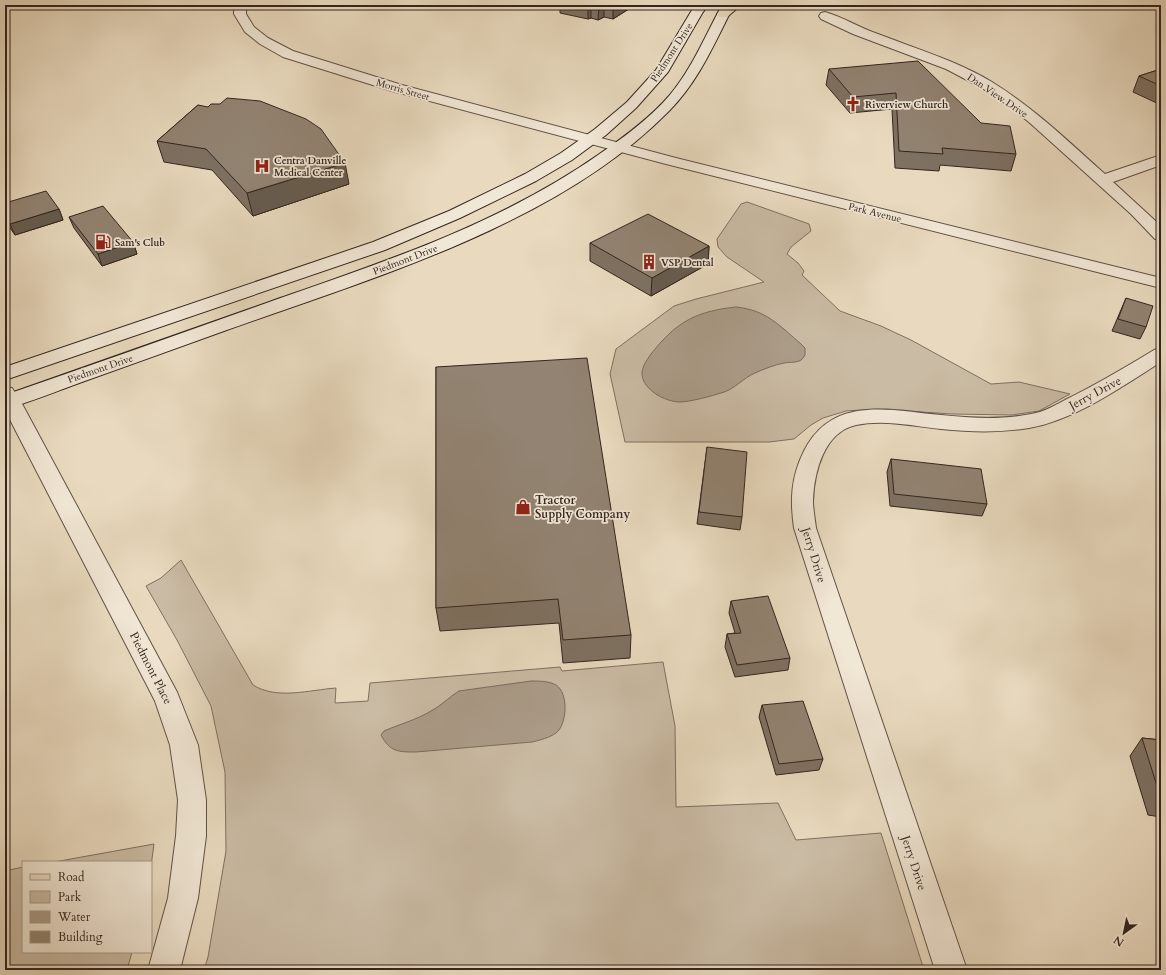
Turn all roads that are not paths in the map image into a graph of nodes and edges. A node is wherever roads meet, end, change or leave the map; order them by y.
1 (240, 5) edge
2 (699, 6) edge
3 (728, 8) edge
4 (825, 16) dead end
5 (590, 139) junction
6 (619, 147) junction
7 (1161, 160) edge
8 (1103, 180) junction
9 (1161, 235) edge
10 (1161, 283) edge
11 (1161, 354) edge
12 (5, 374) edge
13 (7, 398) edge
14 (164, 970) edge
15 (951, 970) edge

1 - 5 street, Morris Street
2 - 5 street, Piedmont Drive
3 - 6 street, Piedmont Drive
4 - 8 street, Dan View Drive
5 - 6 street, Park Avenue
5 - 12 street, Piedmont Drive
6 - 10 street, Park Avenue
6 - 13 street, Piedmont Drive
7 - 8 street
8 - 9 street, Dan View Drive
11 - 15 street, Jerry Drive
13 - 14 street, Piedmont Place

